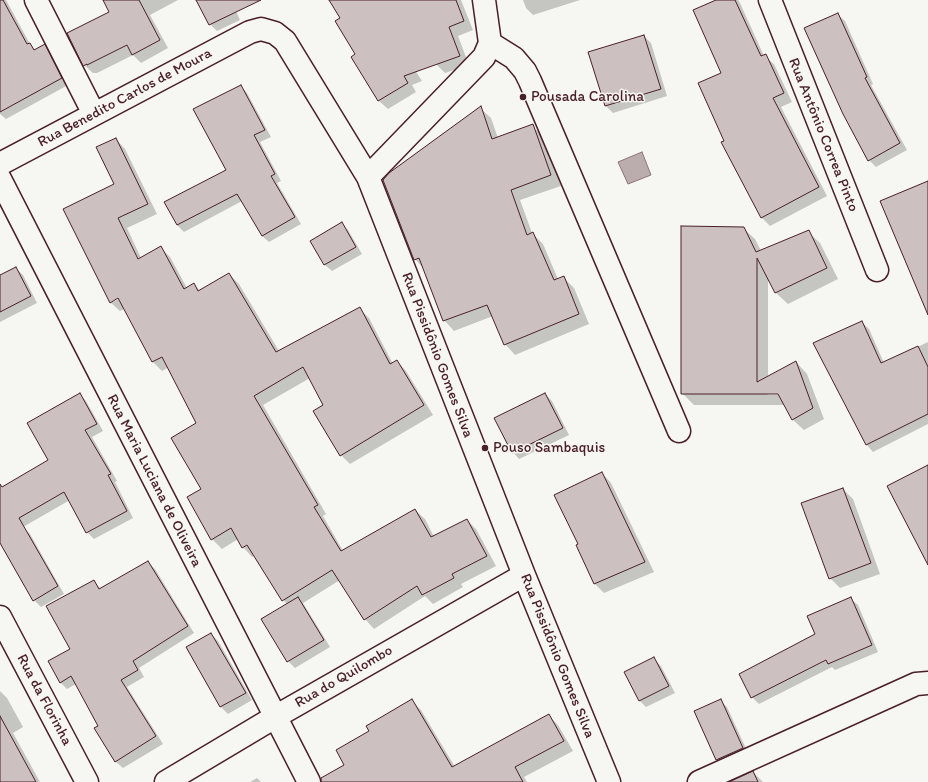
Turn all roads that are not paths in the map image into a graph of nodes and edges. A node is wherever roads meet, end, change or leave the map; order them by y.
1 (36, 0) edge
2 (484, 0) edge
3 (770, 0) edge
4 (250, 32) joint
5 (490, 43) junction
6 (94, 114) junction
7 (0, 164) edge
8 (368, 177) junction
9 (0, 179) edge
10 (877, 270) dead end
11 (679, 431) dead end
12 (524, 575) junction
13 (0, 617) edge
14 (928, 683) edge
15 (275, 717) junction
16 (87, 782) edge
17 (166, 782) edge
18 (309, 782) edge
19 (609, 782) edge
20 (699, 782) edge

1 - 6 street
2 - 5 street
3 - 10 street, Rua Antônio Correa Pinto
4 - 6 street, Rua Benedito Carlos de Moura
4 - 8 street, Rua Pissidônio Gomes Silva
5 - 8 street
5 - 11 street
6 - 7 street, Rua Benedito Carlos de Moura
8 - 12 street, Rua Pissidônio Gomes Silva
9 - 15 street, Rua Maria Luciana de Oliveira
12 - 15 street, Rua do Quilombo
12 - 19 street, Rua Pissidônio Gomes Silva
13 - 16 street, Rua da Florinha
14 - 20 street
15 - 17 street, Rua do Quilombo
15 - 18 street, Rua Maria Luciana de Oliveira

